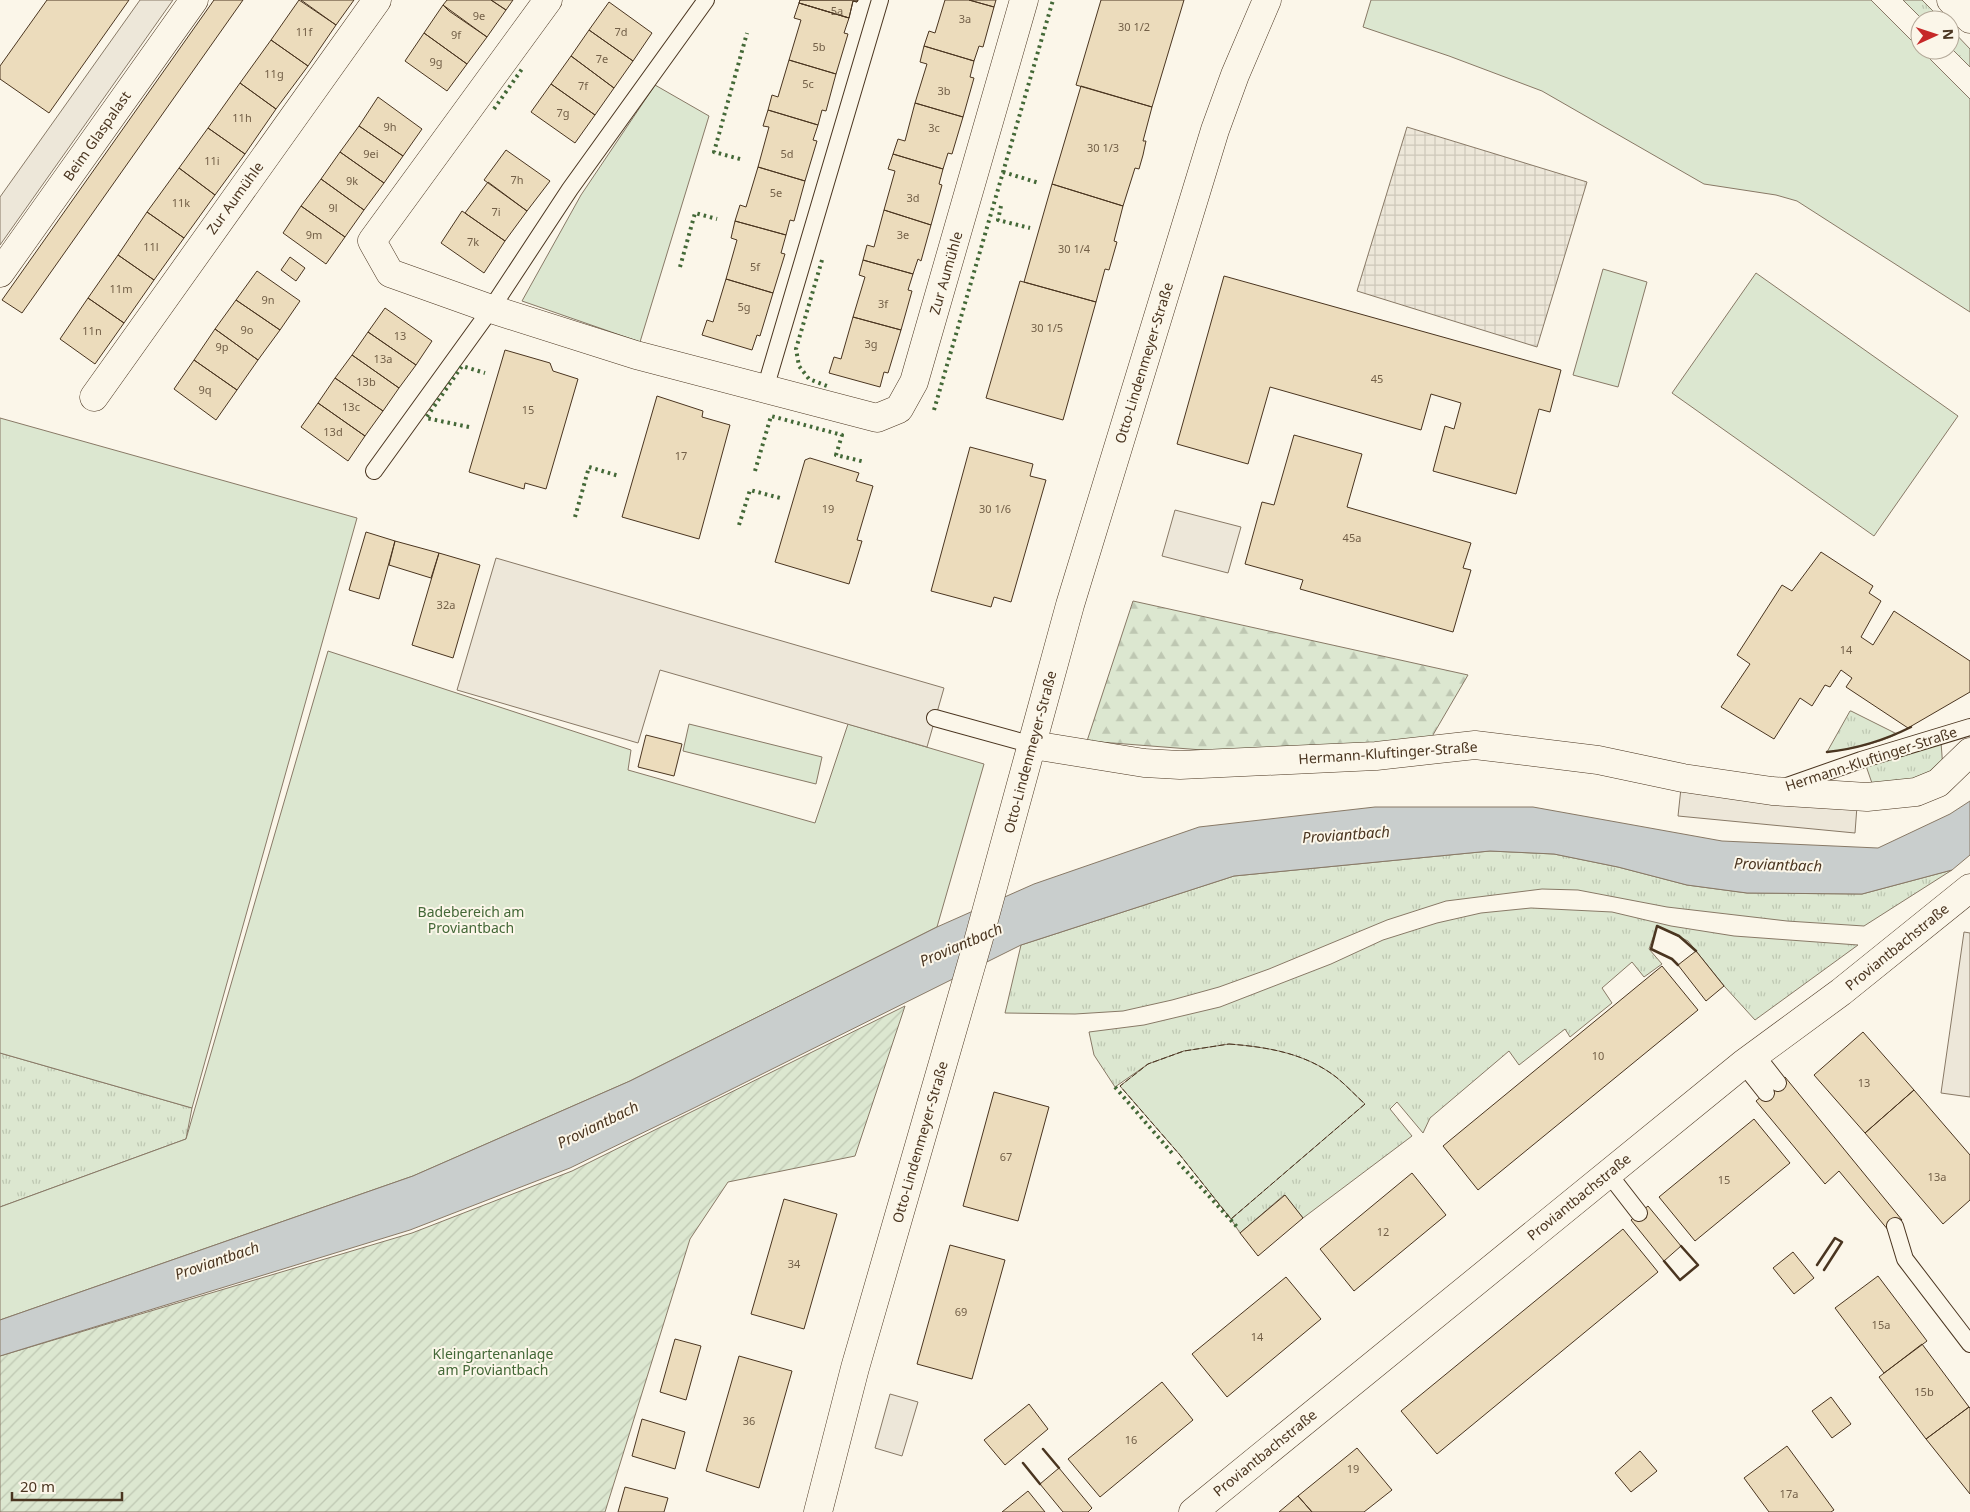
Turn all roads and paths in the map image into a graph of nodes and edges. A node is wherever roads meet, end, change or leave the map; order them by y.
1 (194, 0) edge
2 (376, 0) edge
3 (548, 0) edge
4 (706, 0) edge
5 (880, 0) edge
6 (1024, 0) edge
7 (1267, 0) edge
8 (1951, 0) edge
9 (1970, 19) edge
10 (0, 273) edge
11 (491, 309) junction
12 (765, 390) junction
13 (94, 397) dead end
14 (374, 471) dead end
15 (935, 718) dead end
16 (1970, 727) edge
17 (1033, 745) junction
18 (1970, 752) edge
19 (1772, 791) junction
20 (1970, 888) edge
21 (1749, 1060) junction
22 (1778, 1082) dead end
23 (1766, 1093) dead end
24 (1608, 1173) junction
25 (1639, 1213) dead end
26 (1895, 1226) dead end
27 (1970, 1344) edge
28 (818, 1512) edge
29 (1193, 1512) edge

1 - 10 street, Beim Glaspalast
2 - 13 street, Zur Aumühle
3 - 11 street, Zur Aumühle
4 - 11 lane
5 - 12 lane
6 - 12 street, Zur Aumühle
7 - 17 street, Otto-Lindenmeyer-Straße
8 - 9 street
11 - 12 street, Zur Aumühle
11 - 14 lane
15 - 17 lane
16 - 19 lane, Hermann-Kluftinger-Straße
17 - 19 street, Hermann-Kluftinger-Straße
17 - 28 street, Otto-Lindenmeyer-Straße
18 - 19 street, Hermann-Kluftinger-Straße
20 - 21 street, Proviantbachstraße
21 - 22 lane
21 - 23 lane
21 - 24 street, Proviantbachstraße
24 - 25 lane
24 - 29 street, Proviantbachstraße
26 - 27 lane

